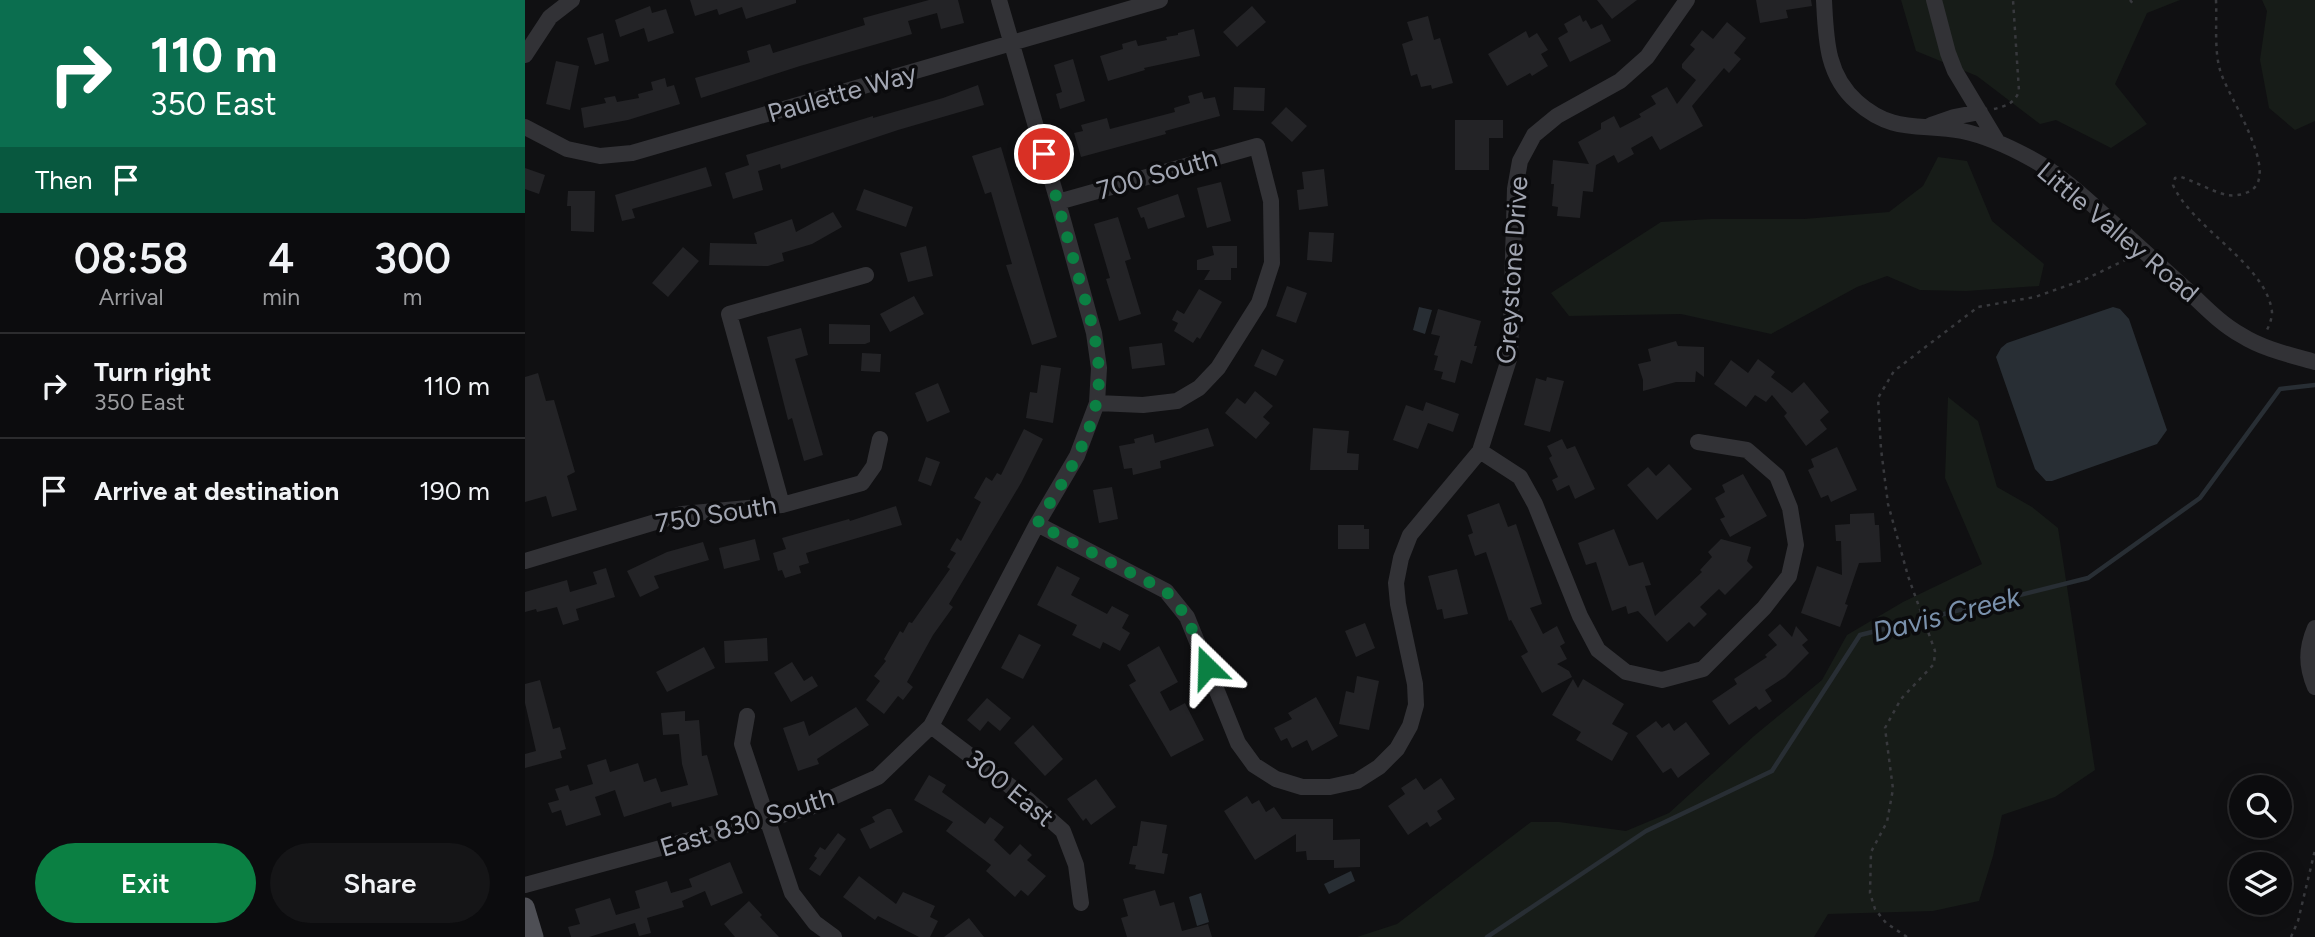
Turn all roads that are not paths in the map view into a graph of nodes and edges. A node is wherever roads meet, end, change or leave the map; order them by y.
1 (572, 0) edge
2 (999, 0) edge
3 (1160, 0) edge
4 (1687, 0) edge
5 (1824, 0) edge
6 (1934, 0) edge
7 (1011, 44) junction
8 (525, 55) edge
9 (1980, 112) junction
10 (525, 127) edge
11 (1922, 128) junction
12 (1997, 141) junction
13 (1058, 202) junction
14 (866, 275) dead end
15 (2315, 362) edge
16 (1097, 403) junction
17 (880, 439) dead end
18 (1698, 442) dead end
19 (1480, 452) junction
20 (782, 505) junction
21 (1037, 524) junction
22 (525, 561) edge
23 (2315, 628) edge
24 (2315, 687) edge
25 (747, 716) dead end
26 (931, 726) junction
27 (767, 819) junction
28 (525, 885) edge
29 (1081, 904) dead end
30 (525, 907) edge
31 (534, 937) edge
32 (834, 937) edge

1 - 8 street
2 - 7 street, East 830 South
3 - 7 street, Paulette Way
4 - 19 street, Greystone Drive
5 - 11 street, Little Valley Road
6 - 9 street
7 - 10 street, Paulette Way
7 - 13 street, East 830 South
9 - 11 street
9 - 12 street
11 - 12 street, Little Valley Road
12 - 15 street, Little Valley Road
13 - 16 street, East 830 South
13 - 16 street, 700 South
14 - 20 street
16 - 21 street, East 830 South
17 - 20 street, 750 South
18 - 19 street
19 - 21 street, Greystone Drive
20 - 22 street, 750 South
21 - 26 street, East 830 South
23 - 24 street
25 - 27 street
26 - 27 street, East 830 South
26 - 29 street, 300 East
27 - 28 street, East 830 South
27 - 32 street
30 - 31 main road

